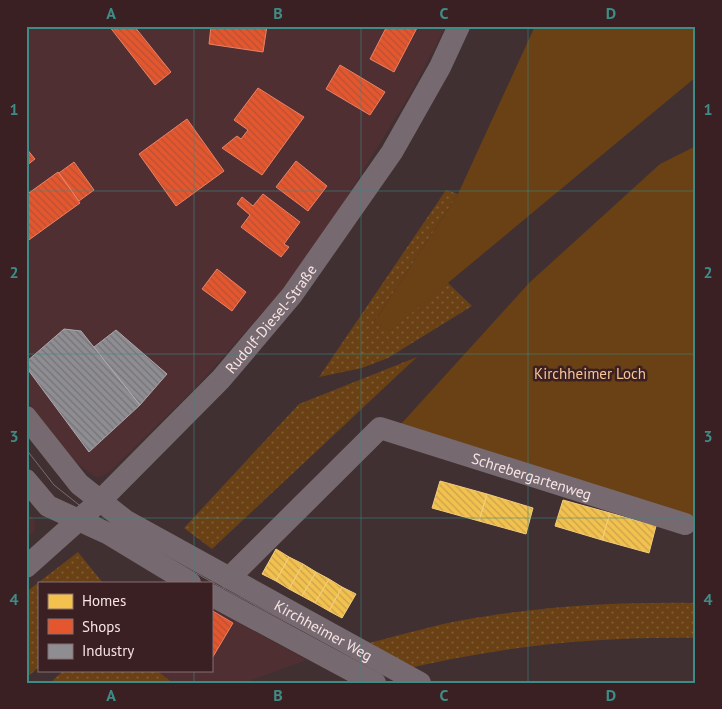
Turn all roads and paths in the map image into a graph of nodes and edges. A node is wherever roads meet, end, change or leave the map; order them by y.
1 (459, 26) edge
2 (26, 417) edge
3 (26, 480) edge
4 (101, 500) junction
5 (78, 520) junction
6 (686, 524) dead end
7 (26, 567) edge
8 (229, 578) junction
9 (188, 582) edge
10 (212, 595) edge
11 (375, 683) edge
12 (420, 683) edge

1 - 4 street, Rudolf-Diesel-Straße
2 - 4 street, Kirchheimer Weg
3 - 5 street
4 - 5 street, Rudolf-Diesel-Straße
4 - 8 street, Kirchheimer Weg
5 - 7 street, Rudolf-Diesel-Straße
5 - 9 street
6 - 8 street, Schrebergartenweg
8 - 12 street, Kirchheimer Weg
10 - 11 street, Kirchheimer Weg

